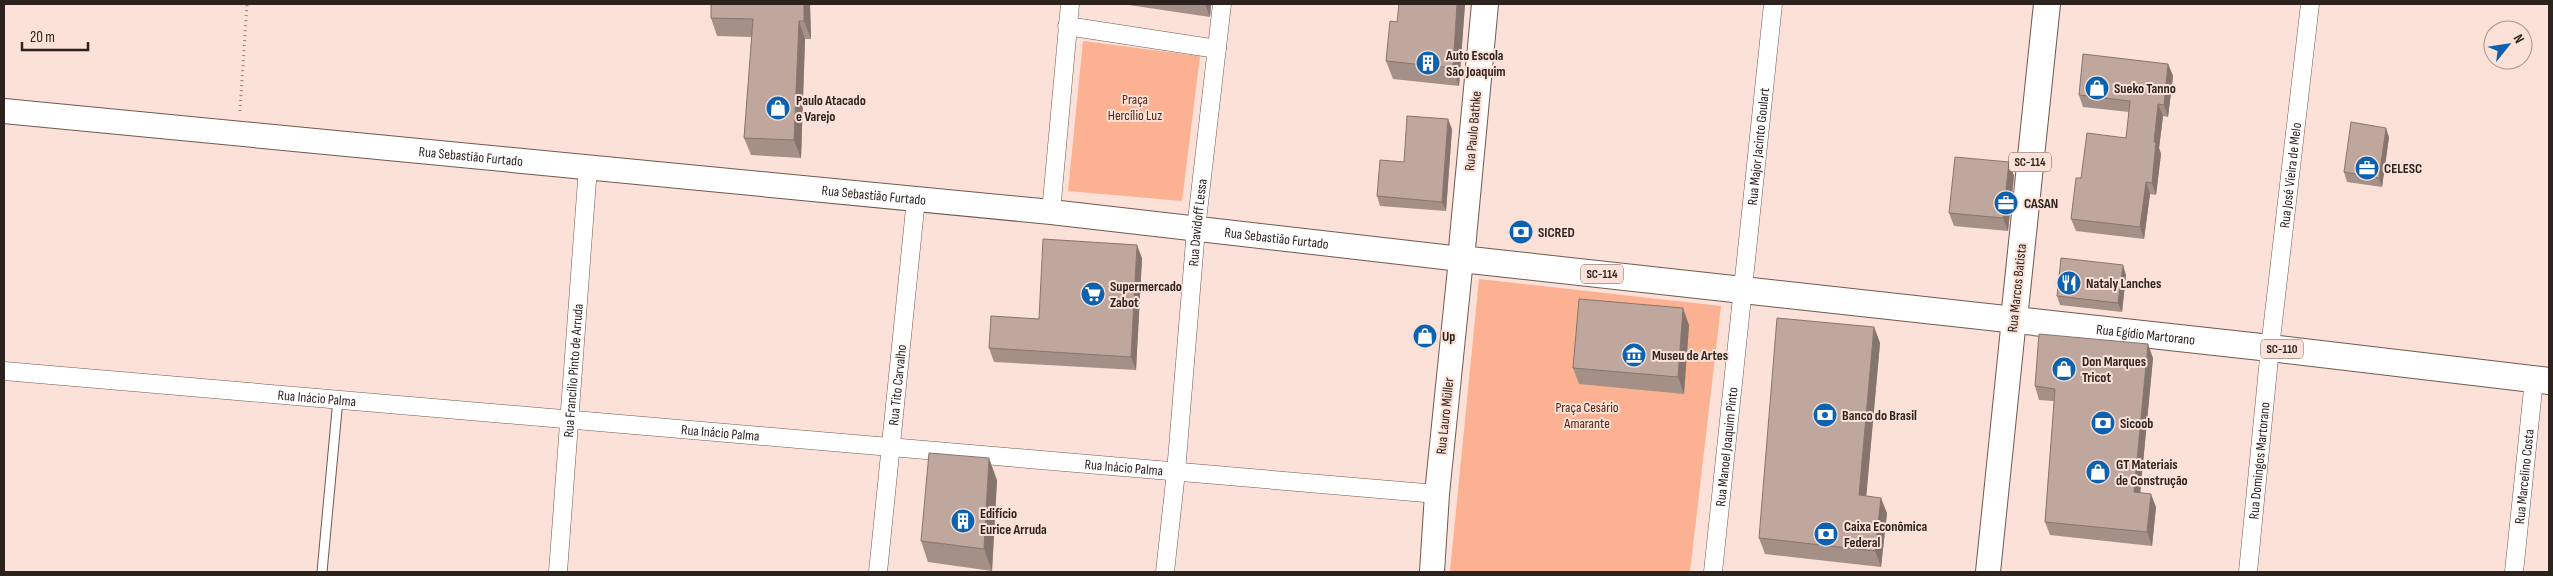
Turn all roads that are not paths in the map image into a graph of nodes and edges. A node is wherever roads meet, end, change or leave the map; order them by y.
1 (1070, 4) edge
2 (1222, 4) edge
3 (1485, 4) edge
4 (1773, 4) edge
5 (2047, 4) edge
6 (2310, 4) edge
7 (1067, 26) junction
8 (1217, 48) junction
9 (4, 111) edge
10 (588, 167) junction
11 (916, 199) junction
12 (1051, 212) junction
13 (1196, 230) junction
14 (1461, 259) junction
15 (1742, 290) junction
16 (2014, 319) junction
17 (2270, 348) junction
18 (4, 371) edge
19 (2542, 381) edge
20 (338, 399) junction
21 (569, 419) junction
22 (892, 447) junction
23 (1176, 472) junction
24 (1437, 494) junction
25 (322, 572) edge
26 (558, 572) edge
27 (878, 572) edge
28 (1165, 572) edge
29 (1432, 572) edge
30 (1713, 572) edge
31 (1988, 572) edge
32 (2248, 572) edge
33 (2514, 572) edge

1 - 7 street
2 - 8 street, Rua Davidoff Lessa
3 - 14 main road, Rua Paulo Bathke
4 - 15 street, Rua Major Jacinto Goulart
5 - 16 main road, Rua Marcos Batista / SC-114
6 - 17 street, Rua José Vieira de Melo
7 - 8 street
7 - 12 street
8 - 13 street, Rua Davidoff Lessa
9 - 10 street, Rua Sebastião Furtado / SC-114
10 - 11 street, Rua Sebastião Furtado / SC-114
10 - 21 street, Rua Francílio Pinto de Arruda
11 - 12 street, Rua Sebastião Furtado / SC-114
11 - 22 street, Rua Tito Carvalho
12 - 13 street, Rua Sebastião Furtado / SC-114
13 - 14 street, Rua Sebastião Furtado / SC-114
13 - 23 street, Rua Davidoff Lessa
14 - 15 main road, Rua Sebastião Furtado / SC-114
14 - 24 street, Rua Lauro Müller
15 - 16 main road, Rua Egídio Martorano / SC-114
15 - 30 street, Rua Manoel Joaquim Pinto
16 - 17 main road, Rua Egídio Martorano / SC-110
16 - 31 street, Rua Marcos Batista
17 - 19 main road, Rua Egídio Martorano / SC-110
17 - 32 street, Rua Domingos Martorano
18 - 20 street, Rua Inácio Palma
19 - 33 street, Rua Marcelino Costa
20 - 21 street, Rua Inácio Palma
20 - 25 lane
21 - 22 street, Rua Inácio Palma
21 - 26 street, Rua Francílio Pinto de Arruda
22 - 23 street, Rua Inácio Palma
22 - 27 street, Rua Tito Carvalho
23 - 24 street, Rua Inácio Palma
23 - 28 street, Rua Davidoff Lessa
24 - 29 street, Rua Lauro Müller

